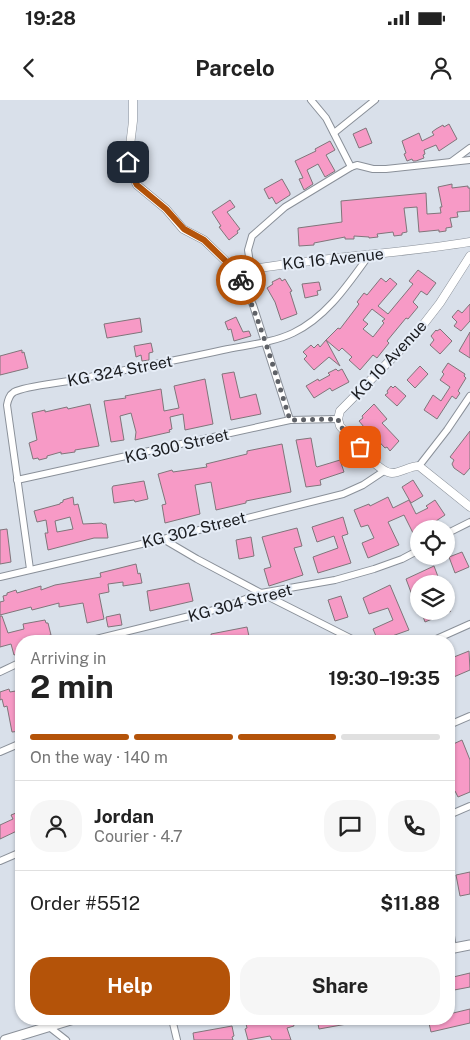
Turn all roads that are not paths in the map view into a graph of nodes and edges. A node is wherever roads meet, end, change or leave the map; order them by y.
1 (133, 100) edge
2 (311, 100) edge
3 (374, 100) edge
4 (334, 133) junction
5 (470, 148) edge
6 (470, 160) edge
7 (449, 164) junction
8 (351, 168) junction
9 (470, 242) edge
10 (370, 254) junction
11 (470, 256) edge
12 (251, 269) junction
13 (237, 272) junction
14 (266, 341) junction
15 (470, 396) edge
16 (338, 419) junction
17 (290, 420) junction
18 (419, 466) junction
19 (384, 471) junction
20 (18, 480) junction
21 (470, 507) edge
22 (470, 522) edge
23 (455, 530) edge
24 (163, 539) junction
25 (410, 555) edge
26 (30, 569) junction
27 (0, 576) edge
28 (261, 593) junction
29 (470, 624) edge
30 (112, 635) edge
31 (344, 635) edge
32 (445, 635) edge
33 (15, 665) edge
34 (0, 672) edge
35 (470, 716) edge
36 (455, 722) edge
37 (15, 746) edge
38 (0, 752) edge
39 (470, 806) edge
40 (455, 812) edge
41 (15, 855) edge
42 (0, 861) edge
43 (470, 945) edge
44 (455, 948) edge
45 (52, 1025) edge
46 (173, 1025) edge
47 (48, 1026) junction
48 (4, 1040) edge
49 (66, 1040) edge
50 (177, 1040) edge

1 - 13 street
2 - 4 street
3 - 4 street
4 - 8 street
5 - 7 street
6 - 7 street
7 - 8 street
8 - 12 street
9 - 10 street, KG 16 Avenue
10 - 12 street, KG 16 Avenue
10 - 14 street, KG 324 Street
11 - 16 street, KG 10 Avenue
12 - 13 street, KG 16 Avenue
13 - 14 street
14 - 17 street
14 - 20 street, KG 324 Street
15 - 18 street
16 - 17 street, KG 300 Street
16 - 19 street
17 - 20 street, KG 300 Street
18 - 19 street
18 - 21 street
19 - 24 street, KG 302 Street
20 - 26 street, KG 324 Street
22 - 23 street
24 - 26 street, KG 302 Street
24 - 28 street
25 - 28 street, KG 304 Street
26 - 27 street, KG 302 Street
28 - 30 street, KG 304 Street
28 - 31 street
29 - 32 street
33 - 34 street
35 - 36 street
37 - 38 street
39 - 40 street
41 - 42 street
43 - 44 main road
45 - 47 main road
46 - 50 street
47 - 48 main road
47 - 49 street

